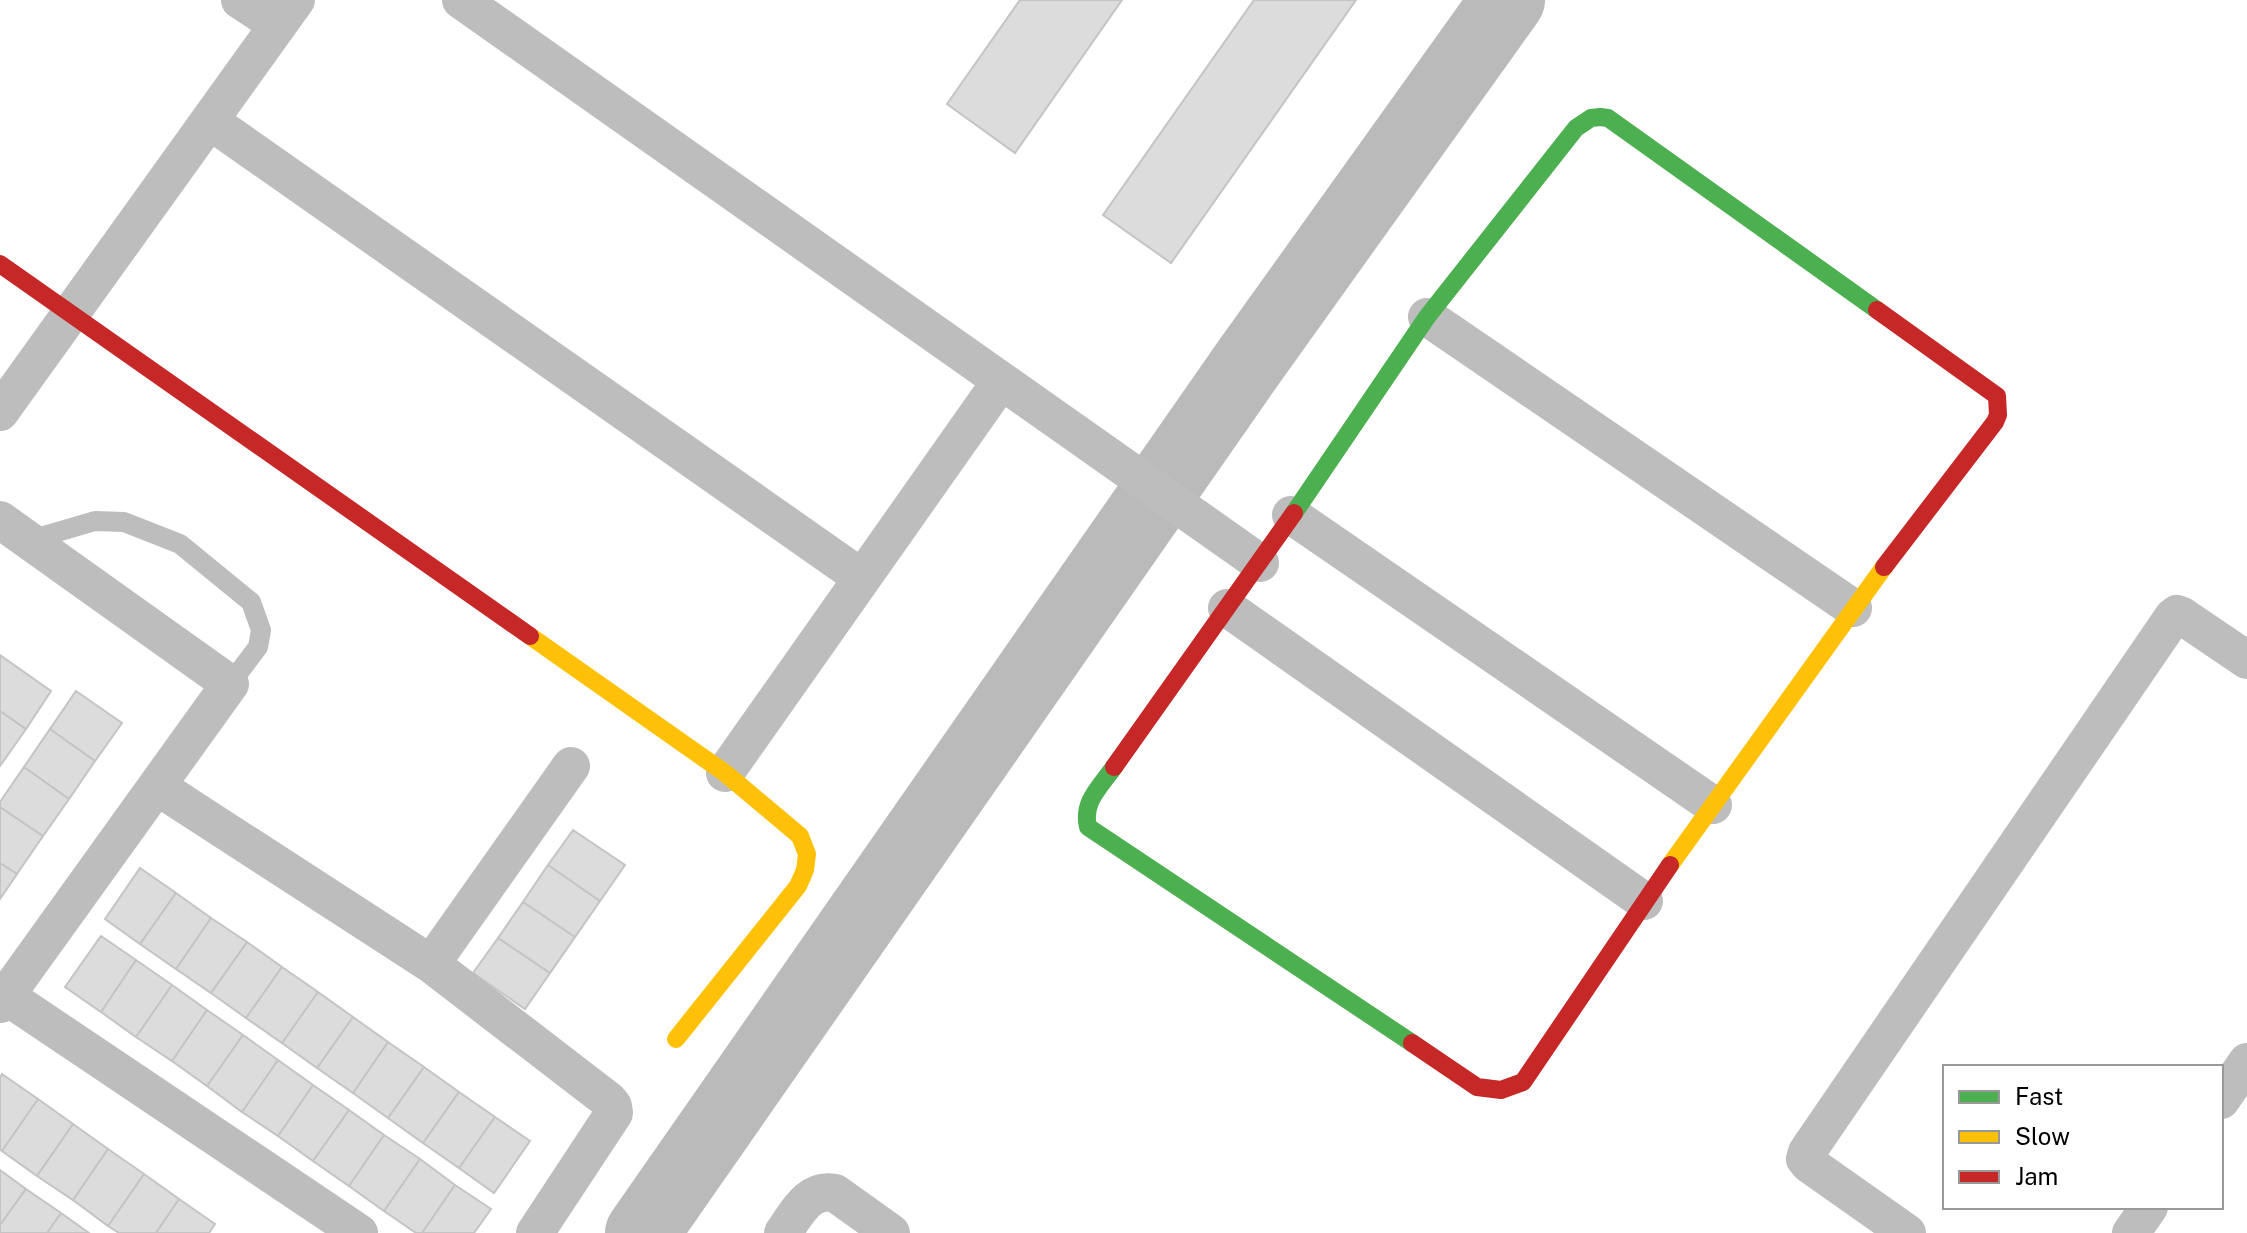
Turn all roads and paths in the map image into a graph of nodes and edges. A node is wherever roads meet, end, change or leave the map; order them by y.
1 (240, 0) edge
2 (461, 0) edge
3 (287, 12) edge
4 (210, 121) junction
5 (0, 264) edge
6 (70, 313) junction
7 (1427, 317) junction
8 (1001, 381) junction
9 (0, 412) edge
10 (1291, 515) junction
11 (15, 530) edge
12 (1260, 563) junction
13 (862, 578) junction
14 (1227, 608) junction
15 (1853, 608) junction
16 (2247, 660) edge
17 (230, 684) junction
18 (571, 766) dead end
19 (725, 773) junction
20 (158, 787) junction
21 (1713, 805) junction
22 (1644, 901) junction
23 (431, 964) junction
24 (3, 1000) edge
25 (676, 1039) dead end
26 (2247, 1062) edge
27 (2223, 1097) edge
28 (2148, 1209) edge
29 (359, 1233) edge
30 (535, 1233) edge
31 (783, 1233) edge
32 (891, 1233) edge
33 (1907, 1233) edge
34 (2131, 1233) edge

1 - 3 street
2 - 8 street
3 - 4 street
4 - 6 street
4 - 13 street
5 - 6 street
6 - 9 street
6 - 19 street
7 - 10 street
7 - 15 street
7 - 15 street
8 - 12 street
8 - 13 street
10 - 12 street
10 - 21 street
11 - 17 street
11 - 17 lane
12 - 14 street
13 - 19 street
14 - 22 street
14 - 22 street
15 - 21 street
16 - 33 street
17 - 20 street
18 - 23 street
19 - 25 street
20 - 23 street
20 - 24 street
21 - 22 street
23 - 30 street
24 - 29 street
26 - 27 street
28 - 34 street
31 - 32 street

